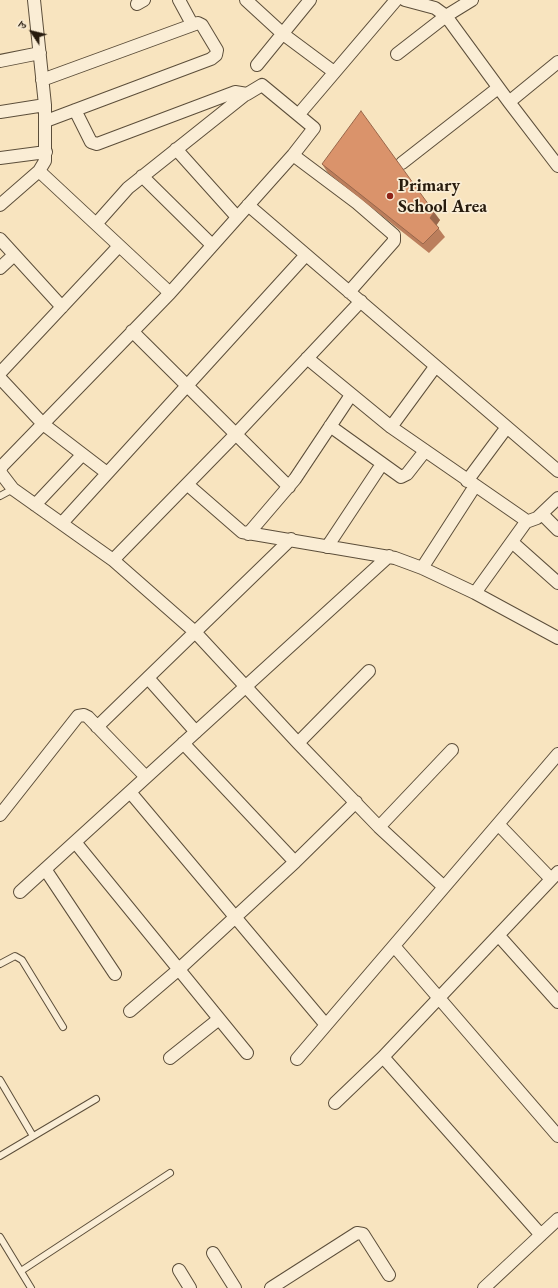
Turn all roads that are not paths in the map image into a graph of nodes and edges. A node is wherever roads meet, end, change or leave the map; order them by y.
1 (34, 0) edge
2 (179, 0) edge
3 (246, 0) edge
4 (310, 0) edge
5 (396, 0) edge
6 (405, 0) edge
7 (472, 0) edge
8 (446, 16) junction
9 (192, 24) junction
10 (283, 34) junction
11 (40, 53) junction
12 (397, 54) dead end
13 (0, 61) edge
14 (558, 62) edge
15 (257, 65) dead end
16 (334, 72) junction
17 (42, 80) junction
18 (498, 88) junction
19 (246, 94) junction
20 (508, 102) junction
21 (45, 105) junction
22 (75, 110) junction
23 (0, 112) edge
24 (299, 114) junction
25 (46, 121) junction
26 (176, 149) junction
27 (46, 152) junction
28 (293, 155) junction
29 (0, 158) edge
30 (402, 163) dead end
31 (558, 166) edge
32 (39, 171) junction
33 (142, 176) junction
34 (0, 205) edge
35 (248, 205) junction
36 (237, 217) junction
37 (96, 224) junction
38 (0, 239) edge
39 (212, 245) junction
40 (119, 246) junction
41 (14, 255) junction
42 (305, 256) junction
43 (0, 268) edge
44 (349, 292) junction
45 (170, 293) junction
46 (361, 301) junction
47 (62, 307) junction
48 (132, 331) junction
49 (307, 358) junction
50 (435, 367) junction
51 (0, 373) edge
52 (0, 378) edge
53 (187, 385) junction
54 (352, 395) junction
55 (43, 424) junction
56 (330, 426) junction
57 (391, 427) junction
58 (507, 427) junction
59 (236, 434) junction
60 (425, 451) junction
61 (82, 455) junction
62 (382, 464) junction
63 (0, 471) edge
64 (558, 471) edge
65 (107, 473) junction
66 (471, 484) junction
67 (188, 485) junction
68 (289, 487) junction
69 (13, 489) junction
70 (0, 496) edge
71 (558, 498) edge
72 (35, 505) junction
73 (542, 514) junction
74 (526, 522) junction
75 (62, 523) junction
76 (558, 530) edge
77 (248, 534) junction
78 (291, 539) junction
79 (512, 542) junction
80 (328, 547) junction
81 (389, 556) junction
82 (113, 560) junction
83 (422, 568) junction
84 (558, 583) edge
85 (476, 593) junction
86 (195, 632) junction
87 (558, 638) edge
88 (369, 671) dead end
89 (148, 678) junction
90 (245, 687) junction
91 (97, 727) junction
92 (196, 732) junction
93 (183, 743) junction
94 (298, 743) junction
95 (452, 750) dead end
96 (558, 754) edge
97 (146, 777) junction
98 (130, 792) junction
99 (356, 802) junction
100 (0, 815) edge
101 (498, 824) junction
102 (379, 827) junction
103 (75, 842) junction
104 (296, 862) junction
105 (45, 869) junction
106 (555, 875) edge
107 (444, 887) junction
108 (20, 892) dead end
109 (235, 917) junction
110 (498, 936) junction
111 (394, 946) junction
112 (0, 964) edge
113 (178, 970) junction
114 (115, 974) dead end
115 (556, 995) edge
116 (439, 1000) junction
117 (130, 1011) dead end
118 (219, 1019) junction
119 (326, 1025) junction
120 (63, 1027) dead end
121 (247, 1053) dead end
122 (383, 1057) junction
123 (170, 1058) dead end
124 (297, 1059) dead end
125 (0, 1080) edge
126 (96, 1099) dead end
127 (335, 1102) dead end
128 (33, 1136) junction
129 (558, 1136) edge
130 (0, 1156) edge
131 (170, 1173) dead end
132 (558, 1220) edge
133 (541, 1235) junction
134 (0, 1237) edge
135 (213, 1253) dead end
136 (179, 1270) dead end
137 (21, 1271) junction
138 (389, 1275) dead end
139 (31, 1288) edge
140 (190, 1288) edge
141 (235, 1288) edge
142 (271, 1288) edge
143 (484, 1288) edge

1 - 11 street
2 - 9 street
3 - 10 street
4 - 10 street
5 - 16 street
6 - 8 street
7 - 8 street
8 - 12 street
8 - 18 street
9 - 17 street
9 - 22 street
10 - 15 street
10 - 16 street
11 - 13 street
11 - 17 street
14 - 20 street
16 - 24 street
17 - 21 street
18 - 20 street
18 - 30 street
19 - 22 street
19 - 24 street
19 - 26 street
20 - 31 street
21 - 23 street
21 - 25 street
22 - 25 street
24 - 28 street
25 - 27 street
26 - 33 street
26 - 36 street
27 - 29 street
27 - 32 street
28 - 35 street
28 - 44 street
32 - 34 street
32 - 37 street
33 - 37 street
33 - 39 street
35 - 36 street
35 - 42 street
36 - 39 street
37 - 40 street
38 - 41 street
39 - 45 street
40 - 45 street
40 - 47 street
41 - 43 street
41 - 47 street
42 - 44 street
42 - 53 street
44 - 46 street
45 - 48 street
46 - 49 street
46 - 50 street
47 - 51 street
48 - 53 street
48 - 55 street
49 - 54 street
49 - 59 street
50 - 57 street
50 - 58 street
52 - 55 street
53 - 59 street
53 - 65 street
54 - 56 street
54 - 57 street
55 - 61 street
55 - 63 street
56 - 62 street
56 - 68 street
57 - 60 street
58 - 64 street
58 - 66 street
59 - 67 street
59 - 68 street
60 - 62 street
60 - 66 street
61 - 65 street
61 - 72 street
62 - 80 street
63 - 69 street
65 - 75 street
66 - 74 street
66 - 83 street
67 - 77 street
67 - 82 street
68 - 77 street
69 - 70 lane
69 - 72 street
71 - 73 street
72 - 75 street
73 - 74 street
73 - 76 street
74 - 79 street
75 - 82 street
77 - 78 street
78 - 80 street
78 - 86 street
79 - 84 street
79 - 85 street
80 - 81 street
81 - 83 street
81 - 90 street
82 - 86 street
83 - 85 street
85 - 87 street
86 - 89 street
86 - 90 street
88 - 94 street
89 - 91 street
89 - 92 street
90 - 92 street
90 - 94 street
91 - 97 street
91 - 100 street
92 - 93 street
93 - 97 street
93 - 104 street
94 - 99 street
95 - 102 street
96 - 101 street
97 - 98 street
98 - 103 street
98 - 109 street
99 - 102 street
99 - 104 street
101 - 106 street
101 - 107 street
102 - 107 street
103 - 105 street
103 - 113 street
104 - 109 street
105 - 108 street
105 - 114 street
106 - 110 street
107 - 111 street
109 - 113 street
109 - 119 street
110 - 115 street
110 - 116 street
111 - 116 street
111 - 119 street
112 - 120 lane
113 - 117 street
113 - 118 street
116 - 122 street
116 - 129 street
118 - 121 street
118 - 123 street
119 - 124 street
122 - 127 street
122 - 133 street
125 - 128 lane
126 - 128 lane
128 - 130 lane
131 - 137 lane
132 - 133 street
133 - 143 street
134 - 137 lane
135 - 141 street
136 - 140 street
137 - 139 lane
138 - 142 street

